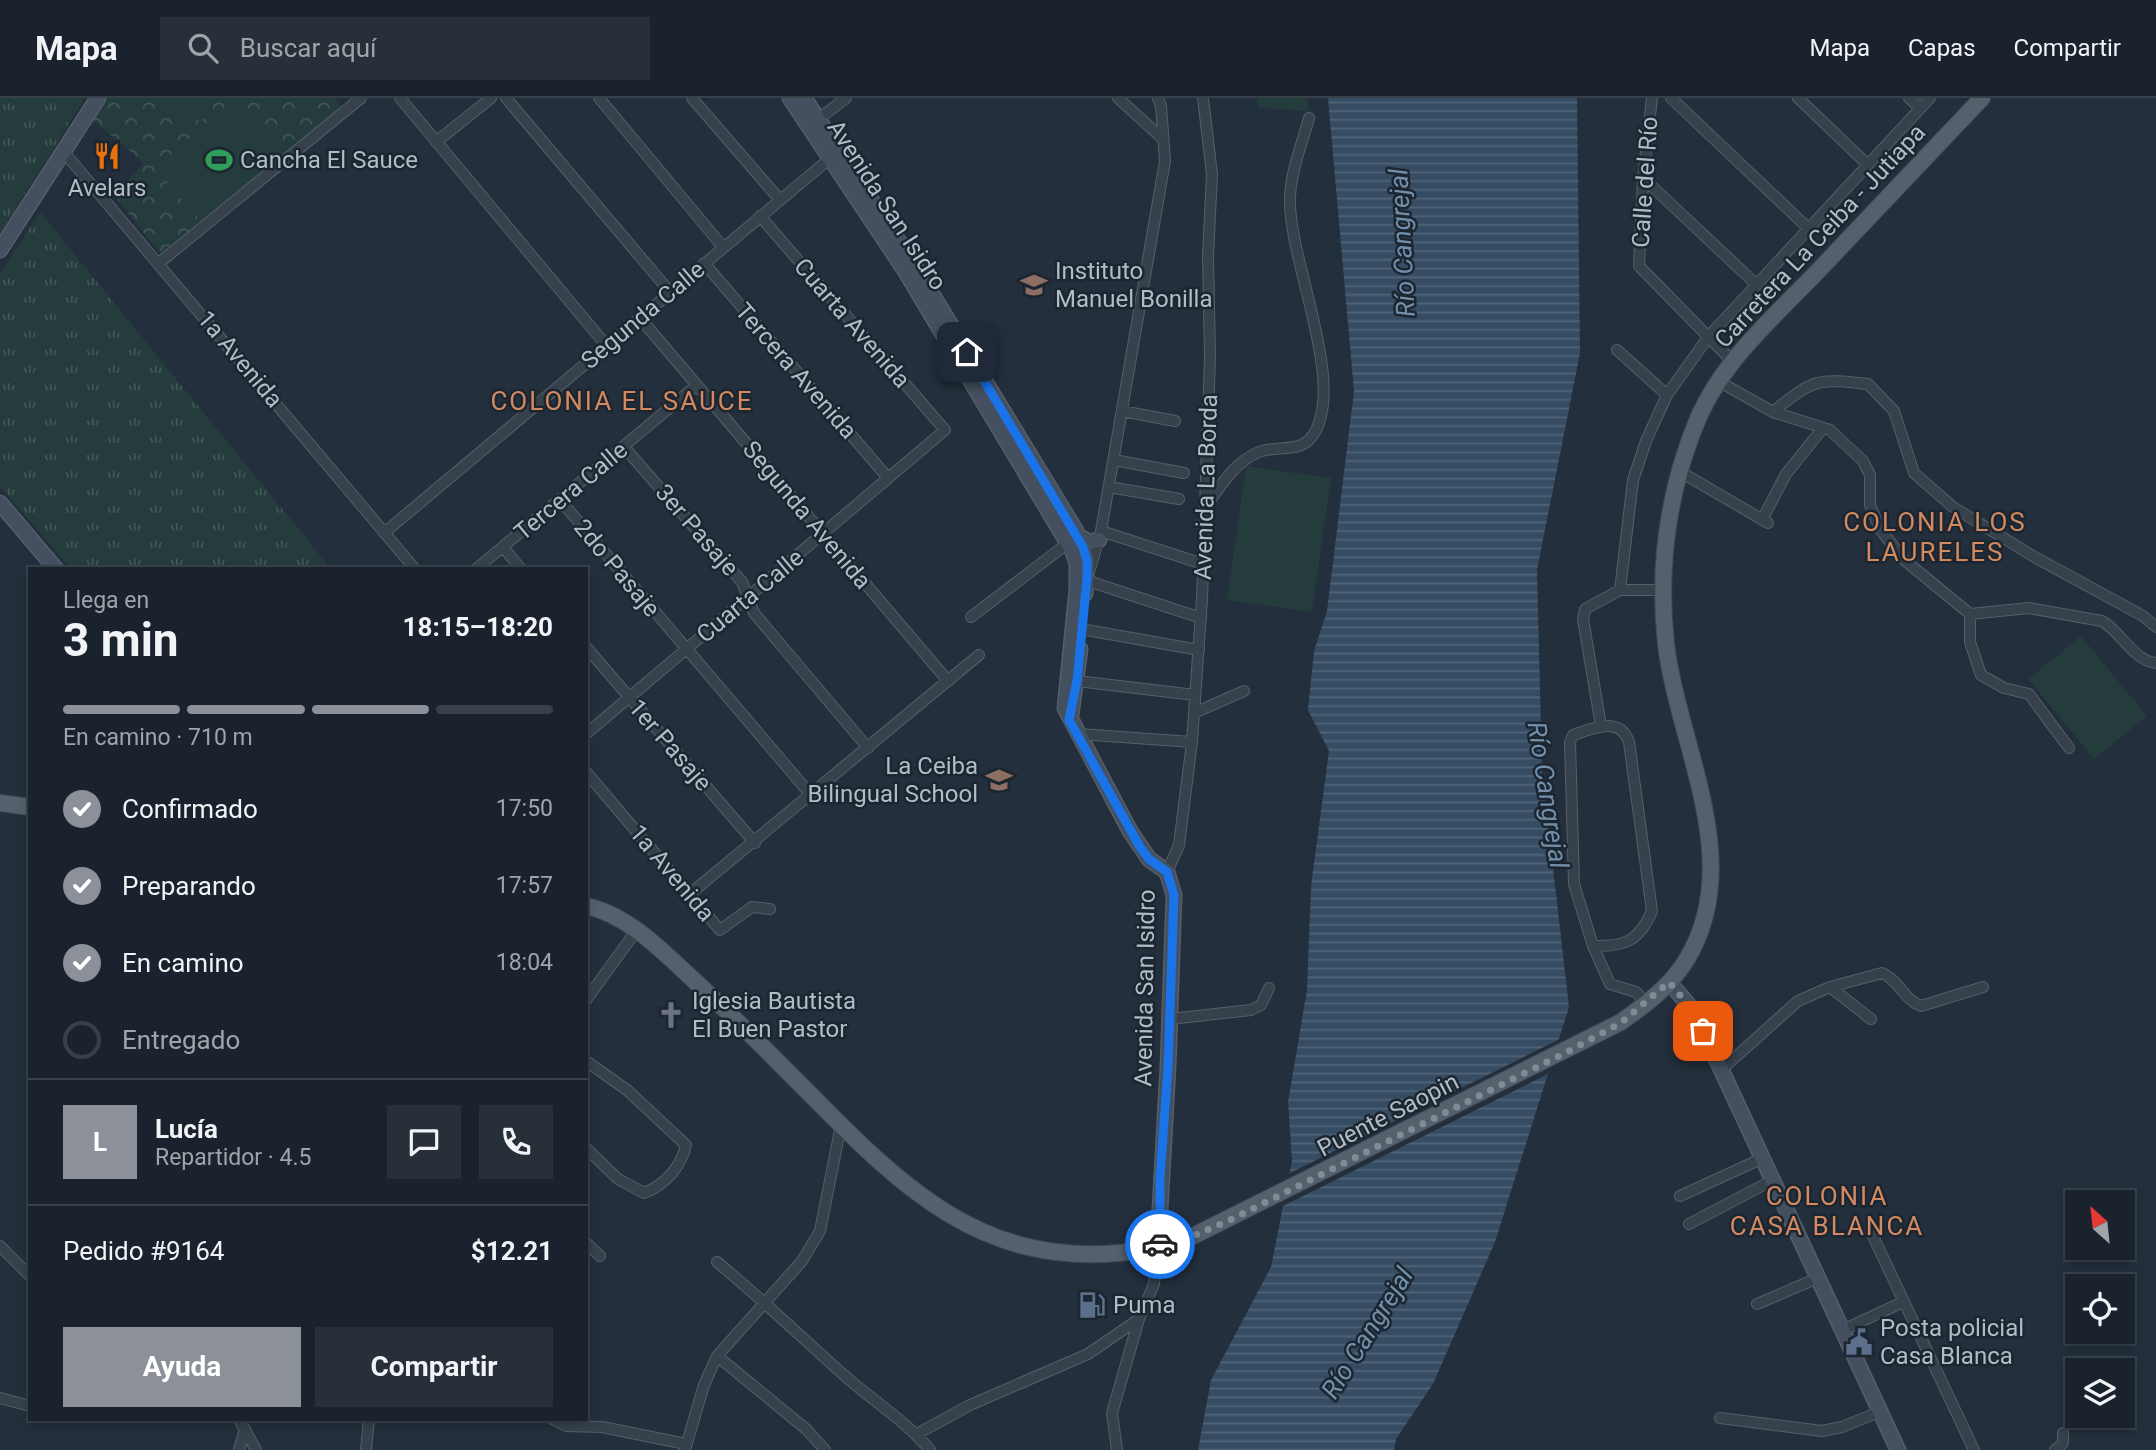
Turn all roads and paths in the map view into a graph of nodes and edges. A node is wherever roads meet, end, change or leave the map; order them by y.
1 (98, 98) edge
2 (361, 98) edge
3 (400, 98) edge
4 (491, 98) edge
5 (506, 98) edge
6 (599, 98) edge
7 (692, 98) edge
8 (790, 98) edge
9 (804, 98) edge
10 (846, 98) edge
11 (1118, 98) edge
12 (1158, 98) edge
13 (1203, 98) edge
14 (1652, 98) edge
15 (1671, 98) edge
16 (1798, 98) edge
17 (1909, 98) edge
18 (1930, 98) edge
19 (1982, 98) edge
20 (1920, 108) junction
21 (1309, 118) dead end
22 (813, 123) junction
23 (1163, 139) junction
24 (436, 142) junction
25 (63, 151) junction
26 (834, 154) junction
27 (1868, 165) junction
28 (1643, 178) junction
29 (780, 200) junction
30 (760, 216) junction
31 (1809, 229) junction
32 (723, 247) junction
33 (0, 250) edge
34 (159, 262) junction
35 (704, 263) junction
36 (1757, 285) junction
37 (670, 292) junction
38 (640, 317) junction
39 (1709, 336) junction
40 (606, 345) junction
41 (1617, 350) dead end
42 (1731, 360) junction
43 (1718, 381) junction
44 (697, 384) junction
45 (1667, 395) junction
46 (1122, 411) junction
47 (1773, 412) junction
48 (1175, 421) dead end
49 (1823, 428) junction
50 (945, 430) joint
51 (624, 447) junction
52 (1114, 460) junction
53 (1679, 471) junction
54 (1184, 473) dead end
55 (888, 478) junction
56 (1109, 487) junction
57 (1179, 499) dead end
58 (560, 500) junction
59 (0, 503) edge
60 (1205, 509) junction
61 (384, 533) junction
62 (822, 534) junction
63 (1100, 535) junction
64 (1073, 539) junction
65 (503, 547) junction
66 (1203, 564) junction
67 (54, 567) edge
68 (413, 567) edge
69 (478, 567) edge
70 (519, 567) edge
71 (1082, 579) junction
72 (1620, 590) junction
73 (1662, 590) junction
74 (748, 598) junction
75 (1970, 614) junction
76 (971, 617) dead end
77 (1201, 618) junction
78 (2156, 627) edge
79 (1082, 629) junction
80 (588, 649) edge
81 (685, 650) junction
82 (1199, 650) junction
83 (979, 655) dead end
84 (1074, 657) junction
85 (2156, 663) edge
86 (948, 681) junction
87 (1077, 681) junction
88 (1244, 691) dead end
89 (1195, 695) junction
90 (629, 697) junction
91 (1194, 713) junction
92 (1069, 720) junction
93 (1601, 726) junction
94 (588, 732) edge
95 (1079, 734) junction
96 (1192, 742) junction
97 (868, 748) junction
98 (2069, 748) dead end
99 (588, 774) edge
100 (811, 795) junction
101 (0, 803) edge
102 (28, 807) edge
103 (755, 843) junction
104 (1167, 872) junction
105 (691, 893) junction
106 (588, 907) edge
107 (770, 909) dead end
108 (636, 931) junction
109 (1593, 946) junction
110 (1669, 982) junction
111 (1830, 987) junction
112 (1983, 987) dead end
113 (1269, 988) dead end
114 (588, 997) edge
115 (1647, 1004) junction
116 (1871, 1018) dead end
117 (1170, 1019) junction
118 (1567, 1052) joint
119 (588, 1062) edge
120 (1721, 1070) junction
121 (841, 1125) junction
122 (588, 1150) edge
123 (1763, 1158) junction
124 (1773, 1180) junction
125 (1680, 1195) dead end
126 (1689, 1224) dead end
127 (1871, 1232) dead end
128 (1158, 1245) junction
129 (0, 1246) edge
130 (588, 1246) edge
131 (600, 1256) dead end
132 (717, 1262) dead end
133 (28, 1274) edge
134 (1818, 1278) junction
135 (765, 1302) junction
136 (1903, 1302) junction
137 (1757, 1304) dead end
138 (1139, 1319) junction
139 (1843, 1331) junction
140 (717, 1356) junction
141 (0, 1398) edge
142 (28, 1405) edge
143 (1879, 1412) junction
144 (1720, 1418) dead end
145 (369, 1421) edge
146 (556, 1421) edge
147 (242, 1424) edge
148 (2063, 1433) dead end
149 (917, 1434) junction
150 (686, 1447) edge
151 (239, 1450) edge
152 (256, 1450) edge
153 (366, 1450) edge
154 (825, 1450) edge
155 (930, 1450) edge
156 (1117, 1450) edge
157 (1898, 1450) edge
158 (1974, 1450) edge
159 (2055, 1450) edge

1 - 25 street
2 - 34 street
3 - 24 street
4 - 24 street
5 - 37 street
6 - 32 street
7 - 29 street
8 - 22 street, Avenida San Isidro
9 - 22 street, Avenida San Isidro
10 - 22 street
11 - 23 street
12 - 23 street
13 - 60 street, Avenida La Borda
14 - 28 street, Calle del Río
15 - 31 street
16 - 27 street
17 - 20 street
18 - 20 street
19 - 42 main road, Carretera La Ceiba - Jutiapa
20 - 27 street
21 - 60 street
22 - 26 street, Avenida San Isidro
23 - 46 street
24 - 40 street
25 - 33 street
25 - 34 street, 1a Avenida
26 - 29 street, Segunda Calle
26 - 64 street, Avenida San Isidro
27 - 31 street
28 - 36 street
28 - 39 street, Calle del Río
29 - 30 street, Segunda Calle
30 - 32 street, Segunda Calle
30 - 50 street, Cuarta Avenida
31 - 36 street
32 - 35 street, Segunda Calle
34 - 61 street, 1a Avenida
35 - 37 street, Segunda Calle
35 - 55 street, Tercera Avenida
36 - 39 street
37 - 38 street, Segunda Calle
38 - 40 street, Segunda Calle
38 - 44 street, Segunda Avenida
39 - 42 street
39 - 45 street
40 - 61 street, Segunda Calle
41 - 45 street
42 - 43 main road, Carretera La Ceiba - Jutiapa
43 - 47 street
43 - 53 main road, Carretera La Ceiba - Jutiapa
44 - 51 street, Tercera Calle
44 - 62 street, Segunda Avenida
45 - 72 street
46 - 48 street
46 - 52 street
47 - 49 street
47 - 78 street
49 - 53 street
49 - 75 street
50 - 55 street, Cuarta Calle
51 - 58 street, Tercera Calle
51 - 74 street, 3er Pasaje
52 - 54 street
52 - 56 street
53 - 73 main road, Carretera La Ceiba - Jutiapa
55 - 62 street, Cuarta Calle
56 - 57 street
56 - 63 street
58 - 65 street, Tercera Calle
58 - 81 street, 2do Pasaje
59 - 67 street
60 - 66 street, Avenida La Borda
61 - 68 street, 1a Avenida
62 - 74 street, Cuarta Calle
62 - 86 street, Segunda Avenida
63 - 64 street
63 - 66 street
63 - 71 street
64 - 71 street, Avenida San Isidro
64 - 76 street
65 - 69 street, Tercera Calle
65 - 70 street
66 - 77 street, Avenida La Borda
71 - 77 street
71 - 79 street, Avenida San Isidro
71 - 84 street, Avenida San Isidro
72 - 73 street
72 - 93 street
73 - 110 main road, Carretera La Ceiba - Jutiapa
74 - 81 street, Cuarta Calle
74 - 97 street, 3er Pasaje
75 - 85 street
75 - 98 street
77 - 82 street, Avenida La Borda
79 - 82 street
79 - 84 street, Avenida San Isidro
80 - 90 street, 1er Pasaje
81 - 90 street, Cuarta Calle
81 - 100 street, 2do Pasaje
82 - 89 street, Avenida La Borda
83 - 86 street
84 - 87 street, Avenida San Isidro
84 - 92 street, Avenida San Isidro
86 - 97 street
87 - 89 street
87 - 92 street, Avenida San Isidro
88 - 91 street
89 - 91 street, Avenida La Borda
90 - 94 street, Cuarta Calle
90 - 103 street, 1er Pasaje
91 - 96 street, Avenida La Borda
92 - 95 street, Avenida San Isidro
93 - 109 street
93 - 109 street
95 - 96 street
95 - 104 street, Avenida San Isidro
96 - 104 street, Avenida La Borda
97 - 100 street
99 - 105 street, 1a Avenida
100 - 103 street
101 - 102 main road
103 - 105 street
104 - 117 street, Avenida San Isidro
105 - 107 street, 1a Avenida
106 - 108 main road
108 - 114 street
108 - 121 main road
109 - 115 street
110 - 115 main road, Carretera La Ceiba - Jutiapa
110 - 120 street
111 - 112 street
111 - 116 street
111 - 120 street
113 - 117 street
115 - 118 main road, Carretera La Ceiba - Jutiapa
117 - 128 street, Avenida San Isidro
118 - 128 main road, Puente Saopin
119 - 122 street
120 - 123 street
121 - 128 main road
121 - 135 street
123 - 124 street
123 - 125 street
124 - 126 street
124 - 134 street
127 - 136 street
128 - 138 street
129 - 133 street
130 - 131 street
132 - 135 street
134 - 137 street
134 - 139 street
135 - 140 street
135 - 149 street
136 - 139 street
136 - 158 street
138 - 149 street
138 - 156 street
139 - 143 street
140 - 150 street
140 - 154 street
141 - 142 street
143 - 144 street
143 - 157 street
145 - 153 street
146 - 150 street
147 - 151 street
147 - 152 street
148 - 159 street
149 - 155 street

